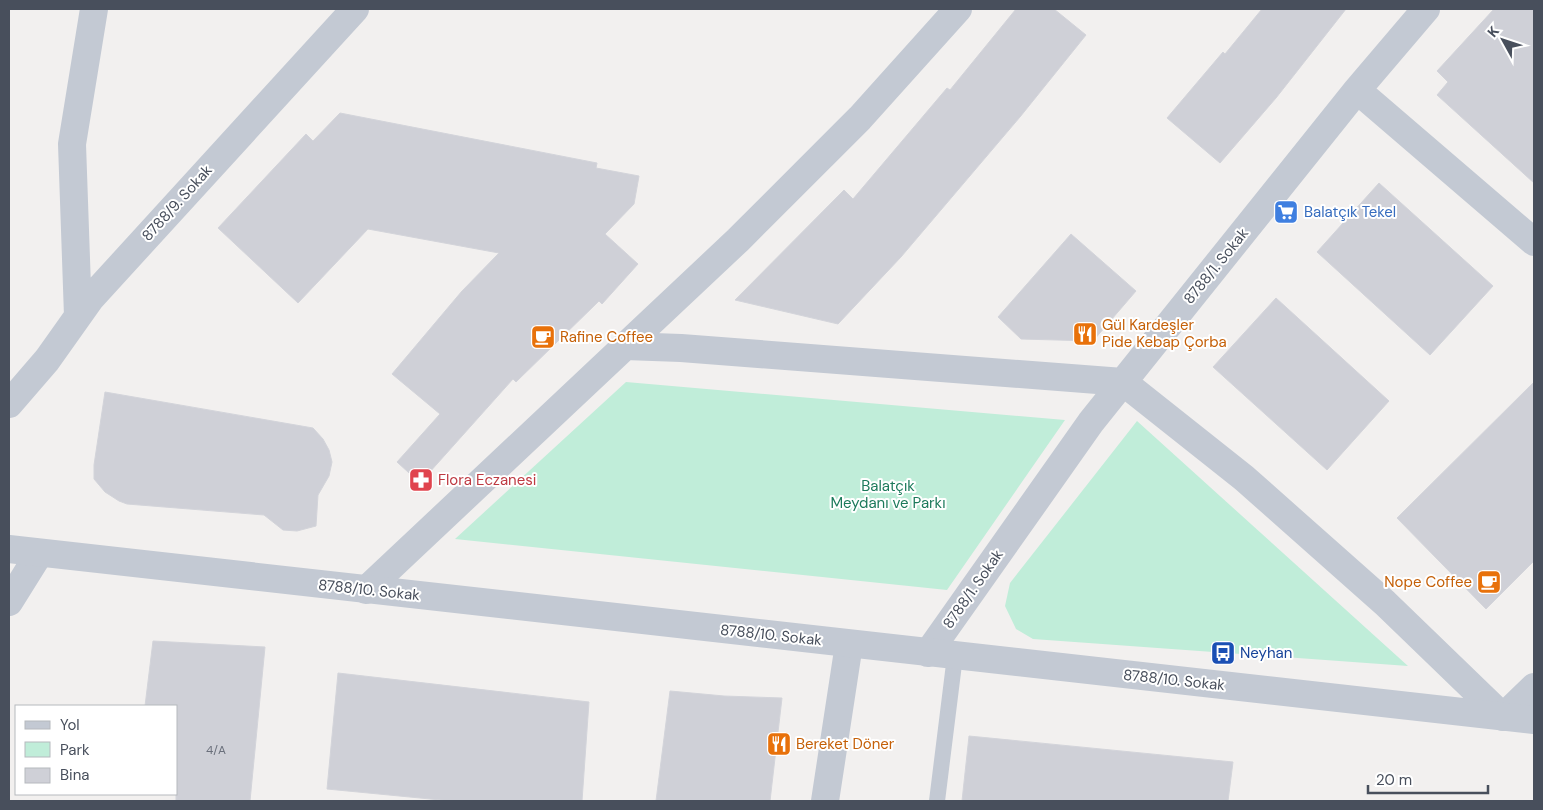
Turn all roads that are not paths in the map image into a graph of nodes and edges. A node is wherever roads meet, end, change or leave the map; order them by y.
1 (94, 9) edge
2 (355, 9) edge
3 (958, 9) edge
4 (1426, 9) edge
5 (1357, 90) junction
6 (1534, 242) edge
7 (78, 316) junction
8 (625, 346) junction
9 (1123, 382) junction
10 (9, 404) edge
11 (9, 550) edge
12 (39, 554) junction
13 (366, 590) junction
14 (9, 602) edge
15 (849, 644) junction
16 (928, 652) junction
17 (956, 656) junction
18 (1534, 687) edge
19 (1502, 717) junction
20 (1534, 720) edge
21 (825, 801) edge
22 (937, 801) edge

1 - 7 street
2 - 7 street, 8788/9. Sokak
3 - 8 street
4 - 5 street, 8788/1. Sokak
5 - 6 street
5 - 9 street, 8788/1. Sokak
7 - 10 street, 8788/9. Sokak
8 - 9 street
8 - 13 street
9 - 16 street, 8788/1. Sokak
9 - 19 street
11 - 12 street, 8788/10. Sokak
12 - 13 street, 8788/10. Sokak
12 - 14 street
13 - 15 street, 8788/10. Sokak
15 - 16 street, 8788/10. Sokak
15 - 21 street
16 - 17 street, 8788/10. Sokak
17 - 19 street, 8788/10. Sokak
17 - 22 lane
18 - 19 street
19 - 20 street, 8788/10. Sokak

